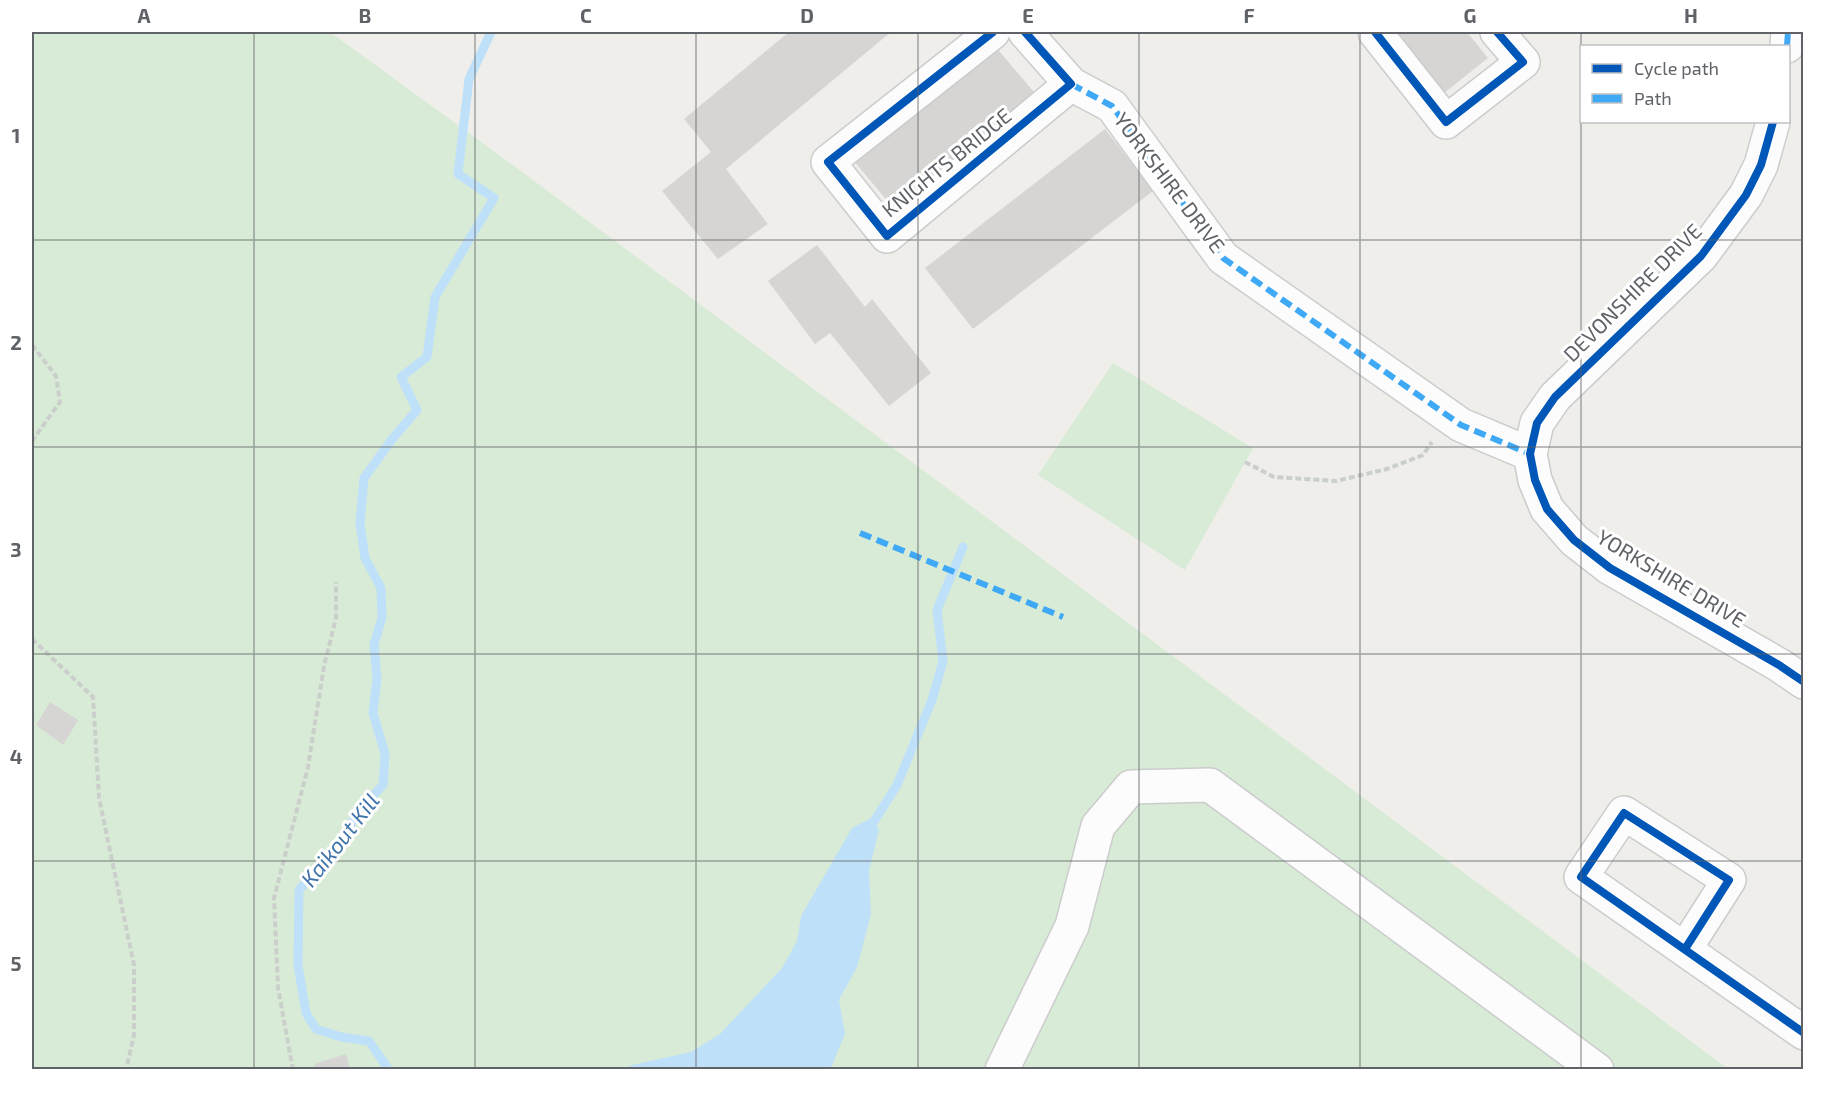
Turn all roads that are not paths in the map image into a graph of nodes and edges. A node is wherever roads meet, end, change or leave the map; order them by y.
1 (993, 32) edge
2 (1025, 32) edge
3 (1375, 32) edge
4 (1497, 32) edge
5 (1071, 84) junction
6 (1773, 123) edge
7 (1530, 454) junction
8 (1803, 682) edge
9 (1685, 949) dead end
10 (1803, 1033) edge
11 (1002, 1070) edge
12 (1597, 1070) edge

1 - 5 street, KNIGHTS BRIDGE
2 - 5 street
3 - 4 street
5 - 7 street, YORKSHIRE DRIVE
6 - 7 street, DEVONSHIRE DRIVE
7 - 8 street, YORKSHIRE DRIVE
9 - 10 street
11 - 12 street

